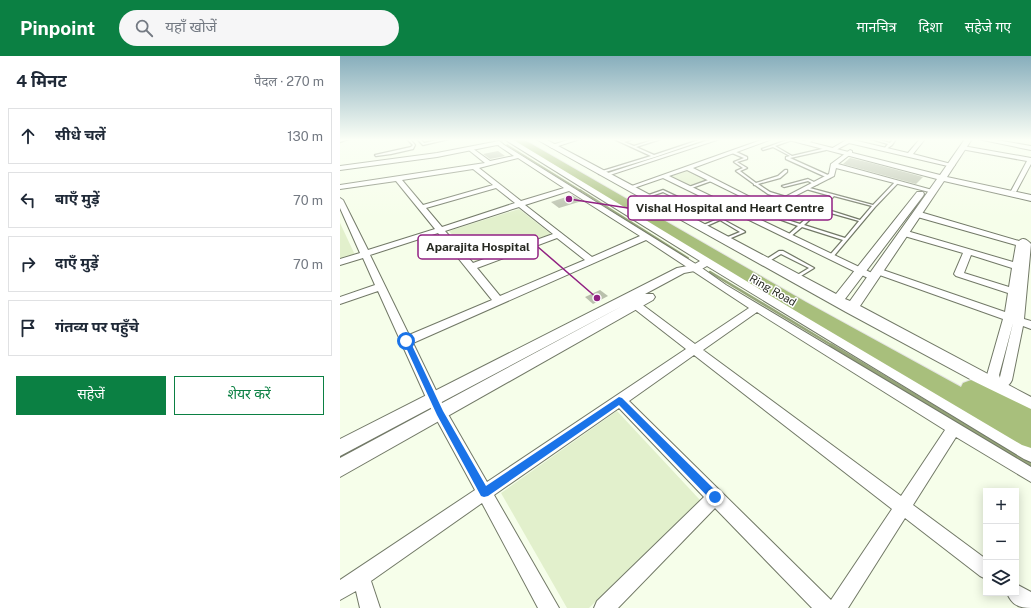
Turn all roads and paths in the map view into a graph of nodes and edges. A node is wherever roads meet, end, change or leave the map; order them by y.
1 (947, 164) edge
2 (370, 165) edge
3 (375, 165) edge
4 (482, 165) edge
5 (533, 165) edge
6 (543, 165) edge
7 (560, 165) edge
8 (568, 165) edge
9 (586, 165) edge
10 (629, 165) edge
11 (633, 165) edge
12 (697, 165) edge
13 (740, 165) edge
14 (802, 165) edge
15 (833, 165) joint
16 (895, 165) edge
17 (1027, 165) edge
18 (474, 167) junction
19 (688, 168) junction
20 (340, 169) edge
21 (786, 171) dead end
22 (603, 174) junction
23 (1022, 175) junction
24 (664, 176) junction
25 (939, 176) junction
26 (829, 177) junction
27 (1031, 177) edge
28 (398, 179) junction
29 (712, 180) junction
30 (897, 182) junction
31 (755, 184) junction
32 (816, 184) junction
33 (498, 186) junction
34 (784, 186) dead end
35 (340, 187) edge
36 (570, 188) junction
37 (629, 188) junction
38 (688, 188) junction
39 (807, 188) junction
40 (929, 190) junction
41 (1014, 191) junction
42 (834, 195) junction
43 (1031, 195) edge
44 (645, 197) junction
45 (748, 198) dead end
46 (1031, 198) edge
47 (785, 199) junction
48 (340, 200) edge
49 (520, 204) junction
50 (662, 206) junction
51 (874, 206) junction
52 (422, 207) junction
53 (819, 209) junction
54 (918, 213) junction
55 (343, 215) edge
56 (781, 219) dead end
57 (861, 221) junction
58 (801, 226) junction
59 (701, 227) junction
60 (441, 230) junction
61 (904, 233) junction
62 (558, 235) junction
63 (789, 236) junction
64 (646, 237) junction
65 (845, 239) junction
66 (1027, 244) edge
67 (968, 252) junction
68 (366, 254) junction
69 (711, 254) junction
70 (831, 256) junction
71 (590, 261) junction
72 (340, 262) edge
73 (764, 262) junction
74 (471, 267) junction
75 (1021, 268) junction
76 (861, 271) junction
77 (875, 274) junction
78 (795, 278) junction
79 (381, 286) junction
80 (1018, 293) junction
81 (340, 301) edge
82 (499, 301) junction
83 (837, 301) junction
84 (636, 305) junction
85 (757, 307) junction
86 (851, 308) junction
87 (1009, 317) junction
88 (1019, 320) junction
89 (1031, 325) edge
90 (406, 341) junction
91 (694, 349) junction
92 (996, 386) junction
93 (619, 400) junction
94 (1031, 405) edge
95 (437, 406) junction
96 (1031, 421) edge
97 (954, 428) junction
98 (1031, 437) edge
99 (340, 448) edge
100 (1031, 453) edge
101 (340, 468) edge
102 (1031, 475) edge
103 (484, 492) junction
104 (715, 497) junction
105 (902, 507) junction
106 (983, 568) edge
107 (361, 577) junction
108 (340, 591) edge
109 (1019, 595) edge
110 (1031, 604) edge
111 (370, 608) edge
112 (549, 608) edge
113 (604, 608) edge
114 (825, 608) edge
115 (837, 608) edge

1 - 25 street
2 - 20 street
3 - 20 street
4 - 18 street
5 - 36 street
6 - 69 street
7 - 69 highway, Ring Road
8 - 69 highway, Ring Road
9 - 22 street
10 - 22 lane
11 - 22 street
12 - 19 street
13 - 31 lane
14 - 26 lane
15 - 26 street
15 - 30 street
16 - 25 street
17 - 23 street
18 - 28 street
18 - 33 street
19 - 24 street
19 - 29 street
21 - 31 lane
22 - 37 street
23 - 27 street
23 - 41 street
24 - 37 street
24 - 38 street
25 - 40 street
25 - 41 street
25 - 46 street
26 - 32 street
28 - 35 street
28 - 52 street
29 - 38 lane
29 - 45 street
30 - 40 street
30 - 51 lane
31 - 47 lane
32 - 34 lane
32 - 39 street
33 - 49 street
33 - 52 street
36 - 49 street
36 - 64 street
37 - 44 street
38 - 63 street
39 - 42 lane
39 - 47 street
40 - 54 street
40 - 76 street
41 - 43 street
42 - 51 lane
42 - 53 lane
44 - 50 street
44 - 50 lane
47 - 53 lane
48 - 55 street
49 - 60 street
49 - 62 street
50 - 59 street
51 - 57 lane
52 - 60 street
53 - 57 lane
53 - 58 lane
54 - 61 street
54 - 66 street
55 - 68 street
56 - 58 lane
57 - 65 lane
58 - 63 lane
58 - 65 lane
59 - 69 street
59 - 69 lane
60 - 68 street
60 - 74 street
61 - 67 street
61 - 77 street
62 - 71 street
62 - 74 street
63 - 70 street
64 - 69 street
64 - 71 street
65 - 70 lane
66 - 75 street
67 - 75 street
67 - 80 street
68 - 72 street
68 - 79 street
69 - 73 street
69 - 84 street
69 - 85 street
69 - 95 street
69 - 96 highway, Ring Road
69 - 98 highway, Ring Road
69 - 100 street
70 - 76 street
71 - 82 street
73 - 78 street
73 - 78 lane
74 - 82 street
75 - 80 street
76 - 77 street
76 - 83 street
77 - 86 street
77 - 87 street
78 - 83 street
79 - 81 street
79 - 90 street
80 - 87 street
80 - 88 street
82 - 90 street
83 - 86 street
84 - 91 street
84 - 95 street
85 - 91 street
85 - 97 street
86 - 92 street
87 - 88 street
87 - 92 street
88 - 89 street
88 - 92 street
90 - 95 street
91 - 93 street
91 - 105 street
92 - 94 street
93 - 103 street
93 - 104 street
95 - 99 street
95 - 101 street
95 - 103 street
97 - 102 street
97 - 105 street
103 - 107 street
103 - 112 street
104 - 113 street
104 - 114 street
105 - 106 street
105 - 115 street
107 - 108 street
107 - 111 street
109 - 110 street

